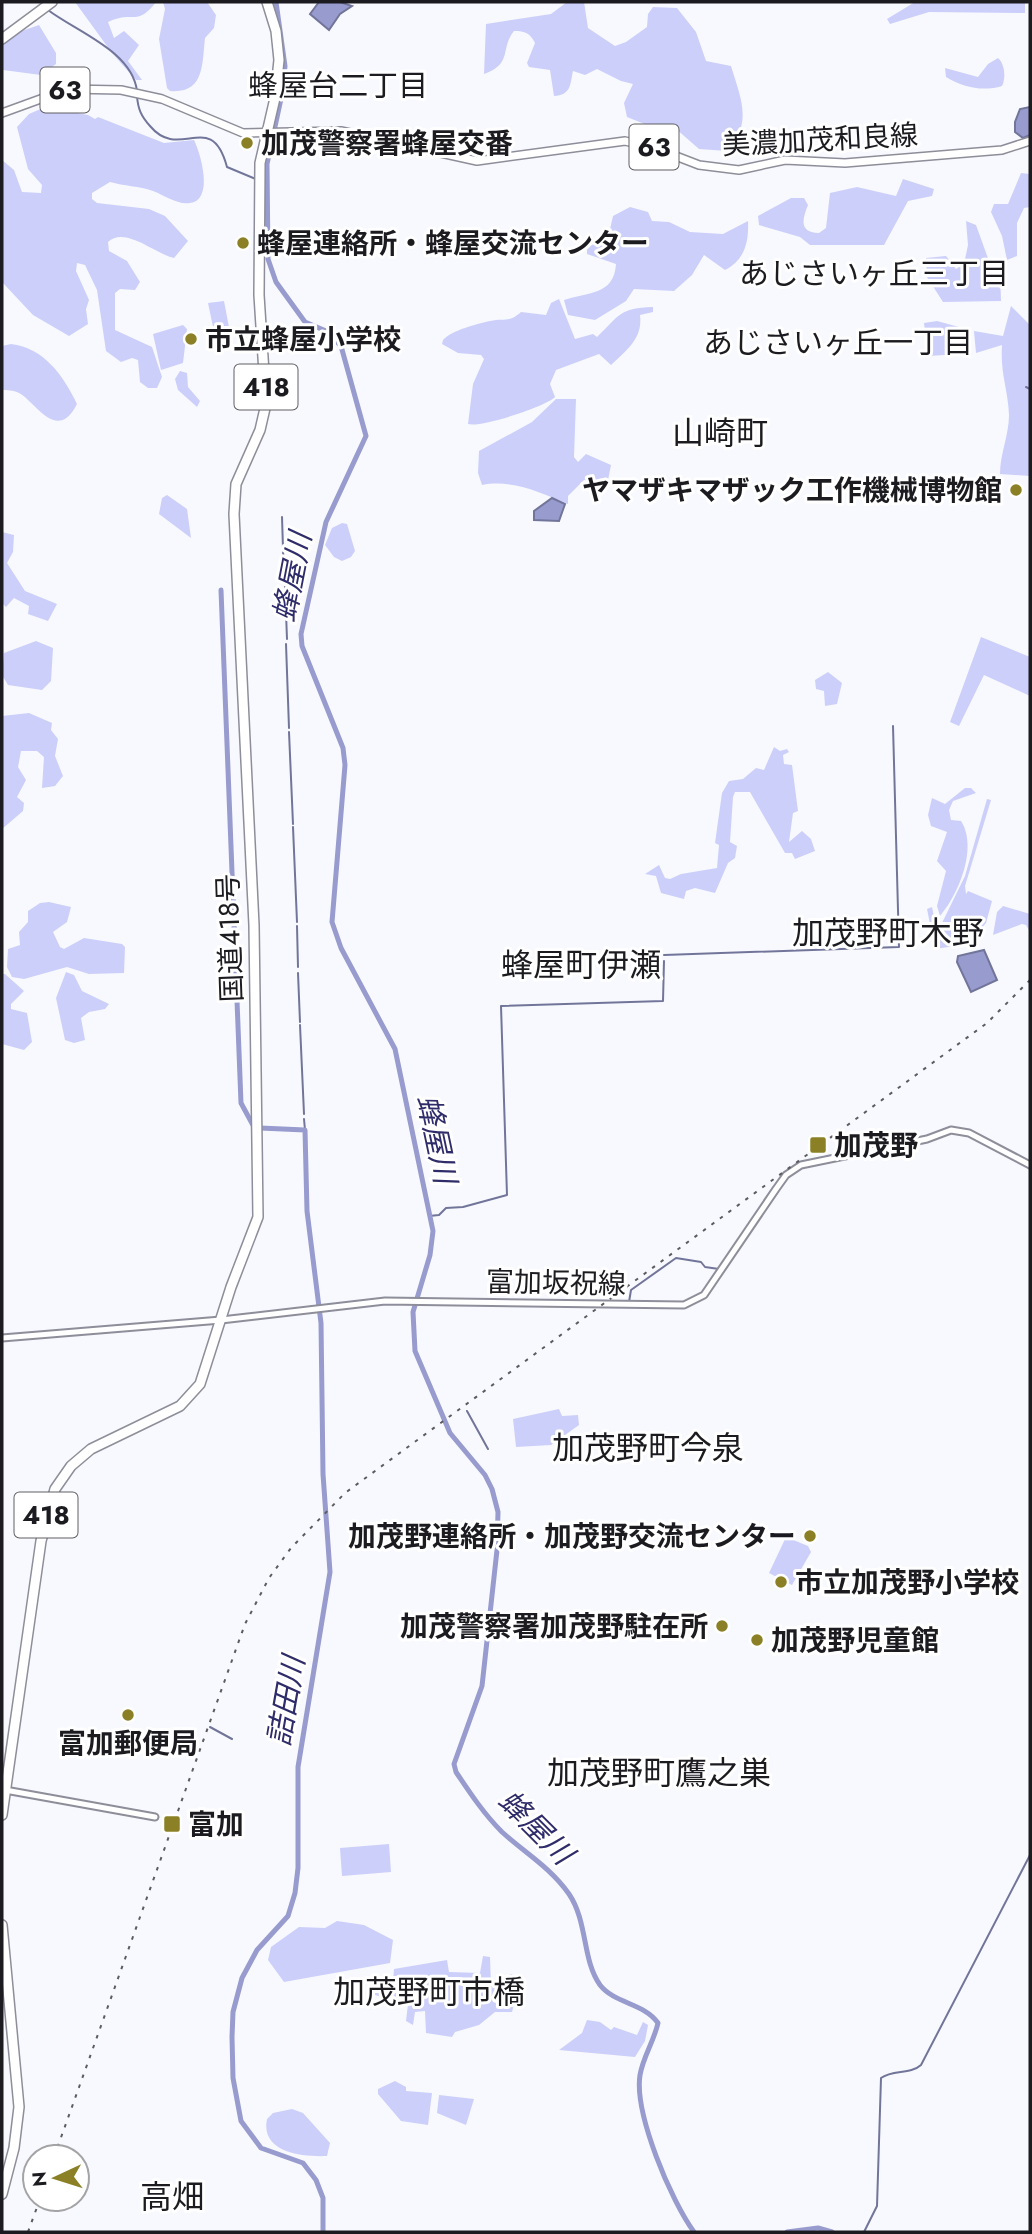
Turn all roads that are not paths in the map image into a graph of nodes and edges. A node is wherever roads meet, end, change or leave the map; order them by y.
1 (43, 2) edge
2 (52, 2) edge
3 (267, 2) edge
4 (7, 30) edge
5 (2, 39) edge
6 (2, 113) edge
7 (271, 133) junction
8 (1030, 141) edge
9 (1030, 1165) edge
10 (221, 1320) junction
11 (2, 1338) edge
12 (3, 1790) edge
13 (2, 1815) edge
14 (155, 1817) dead end
15 (2, 1925) edge
16 (2, 2194) edge

1 - 4 highway
2 - 4 highway
3 - 7 highway, 国道418号 / 418
4 - 5 highway
6 - 7 main road, 美濃加茂和良線 / 63
7 - 8 main road, 美濃加茂和良線 / 63
7 - 10 highway, 国道418号 / 418
9 - 10 main road, 富加坂祝線
10 - 11 main road, 富加坂祝線
10 - 12 highway, 国道418号 / 418
12 - 13 highway, 418
12 - 14 main road
15 - 16 highway

